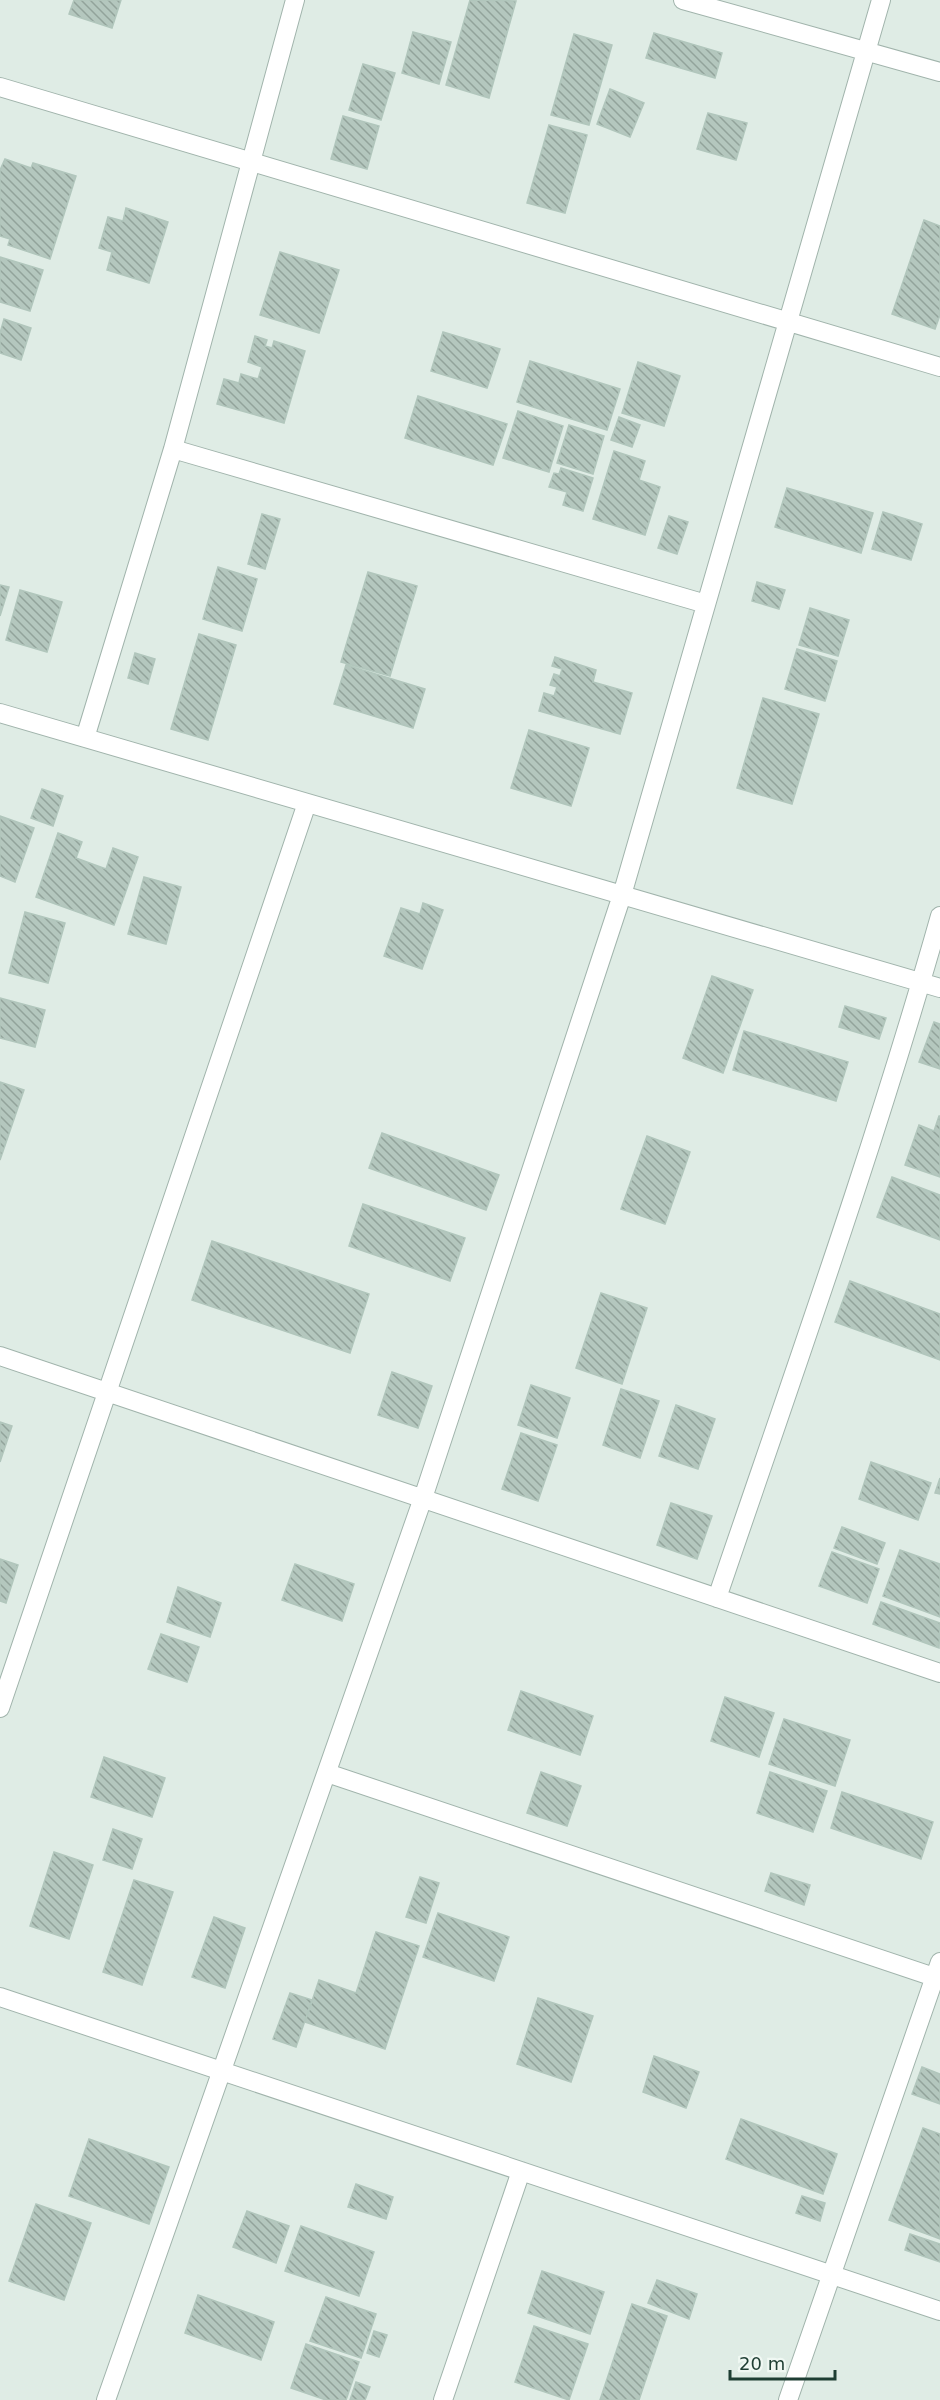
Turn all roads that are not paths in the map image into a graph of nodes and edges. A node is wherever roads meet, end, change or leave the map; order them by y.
1 (295, 0) edge
2 (683, 0) edge
3 (881, 0) edge
4 (866, 52) junction
5 (940, 72) edge
6 (0, 87) edge
7 (252, 161) junction
8 (787, 323) junction
9 (940, 368) edge
10 (173, 449) junction
11 (706, 604) junction
12 (0, 713) edge
13 (86, 738) junction
14 (307, 803) junction
15 (622, 895) junction
16 (940, 916) edge
17 (921, 982) junction
18 (940, 988) edge
19 (0, 1356) edge
20 (108, 1392) junction
21 (423, 1498) junction
22 (717, 1598) junction
23 (6, 1670) edge
24 (940, 1673) edge
25 (0, 1708) edge
26 (327, 1773) junction
27 (938, 1972) edge
28 (0, 1997) edge
29 (221, 2071) junction
30 (521, 2171) junction
31 (831, 2275) junction
32 (940, 2312) edge
33 (106, 2400) edge
34 (443, 2400) edge
35 (788, 2400) edge

1 - 7 street
2 - 4 street
3 - 4 street
4 - 5 street
4 - 8 street
6 - 7 street
7 - 8 street
7 - 10 street
8 - 9 street
8 - 11 street
10 - 11 street
10 - 13 street
11 - 15 street
12 - 13 street
13 - 14 street
14 - 15 street
14 - 20 street
15 - 17 street
15 - 21 street
16 - 17 street
17 - 18 street
17 - 22 street
19 - 20 street
20 - 21 street
20 - 23 street
21 - 22 street
21 - 26 street
22 - 24 street
23 - 25 street
26 - 27 street
26 - 29 street
27 - 31 street
28 - 29 street
29 - 30 street
29 - 33 street
30 - 31 street
30 - 34 street
31 - 32 street
31 - 35 street

